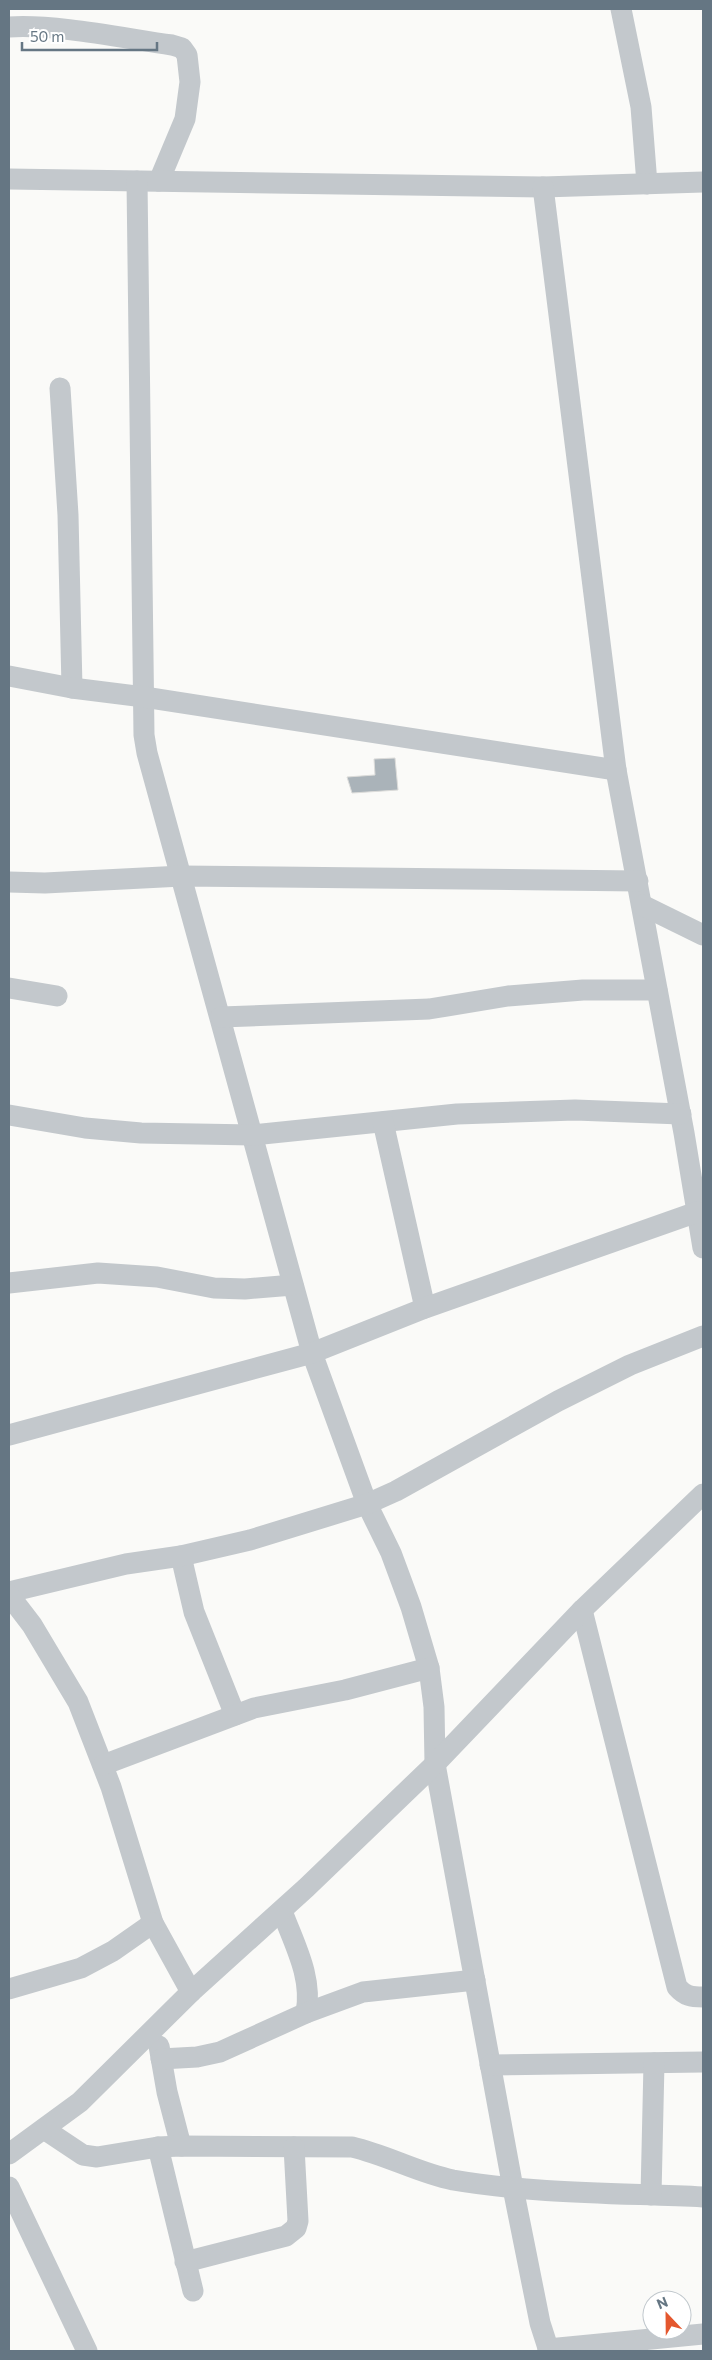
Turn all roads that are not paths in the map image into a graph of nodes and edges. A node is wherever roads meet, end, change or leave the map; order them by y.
1 (622, 9) edge
2 (9, 27) edge
3 (9, 179) edge
4 (137, 181) junction
5 (160, 181) junction
6 (703, 182) edge
7 (647, 184) junction
8 (543, 187) junction
9 (60, 388) dead end
10 (9, 676) edge
11 (72, 688) junction
12 (144, 697) junction
13 (616, 770) junction
14 (182, 876) junction
15 (638, 881) junction
16 (9, 882) edge
17 (642, 905) junction
18 (703, 936) edge
19 (9, 988) edge
20 (657, 990) junction
21 (57, 996) dead end
22 (220, 1017) junction
23 (9, 1115) edge
24 (383, 1122) junction
25 (689, 1129) edge
26 (253, 1135) junction
27 (697, 1212) junction
28 (703, 1248) edge
29 (9, 1283) edge
30 (293, 1285) junction
31 (425, 1308) junction
32 (703, 1336) edge
33 (312, 1353) junction
34 (9, 1435) edge
35 (703, 1494) edge
36 (367, 1504) junction
37 (181, 1556) junction
38 (9, 1592) edge
39 (9, 1596) edge
40 (582, 1610) junction
41 (428, 1668) junction
42 (235, 1716) junction
43 (435, 1764) junction
44 (103, 1765) junction
45 (282, 1911) junction
46 (154, 1923) junction
47 (475, 1980) junction
48 (9, 1989) edge
49 (191, 1992) junction
50 (703, 1997) edge
51 (306, 2013) junction
52 (156, 2026) junction
53 (161, 2059) junction
54 (703, 2062) edge
55 (654, 2063) junction
56 (490, 2066) junction
57 (44, 2129) junction
58 (181, 2146) junction
59 (158, 2147) junction
60 (294, 2147) junction
61 (9, 2154) edge
62 (9, 2187) edge
63 (513, 2188) junction
64 (651, 2195) junction
65 (703, 2197) edge
66 (184, 2262) junction
67 (193, 2290) dead end
68 (703, 2334) edge
69 (548, 2350) edge
70 (87, 2351) edge

1 - 7 street
2 - 5 street
3 - 4 street
4 - 5 street
4 - 12 street
5 - 8 street
6 - 7 street
7 - 8 street
8 - 13 street
9 - 11 street
10 - 11 street
11 - 12 street
12 - 13 street
12 - 14 street
13 - 15 street
14 - 15 street
14 - 16 street
14 - 22 street
15 - 17 street
17 - 18 street
17 - 20 street
19 - 21 street
20 - 22 street
20 - 25 street
22 - 26 street
23 - 26 street
24 - 25 street
24 - 26 street
24 - 31 street
25 - 27 street
26 - 30 street
27 - 28 street
27 - 31 street
29 - 30 street
30 - 33 street
31 - 33 street
32 - 36 street
33 - 34 street
33 - 36 street
35 - 40 street
36 - 37 street
36 - 41 street
37 - 38 street
37 - 42 street
39 - 44 street
40 - 43 street
40 - 50 street
41 - 42 street
41 - 43 street
42 - 44 street
43 - 45 street
43 - 47 street
44 - 46 street
45 - 49 street
45 - 51 street
46 - 48 street
46 - 49 street
47 - 51 street
47 - 56 street
49 - 52 street
51 - 53 street
52 - 53 street
52 - 57 street
53 - 58 street
54 - 55 street
55 - 56 street
55 - 64 street
56 - 63 street
57 - 59 street
57 - 61 street
58 - 59 street
58 - 60 street
59 - 66 street
60 - 63 street
60 - 66 street
62 - 70 street
63 - 64 street
63 - 69 street
64 - 65 street
66 - 67 street
68 - 69 street

